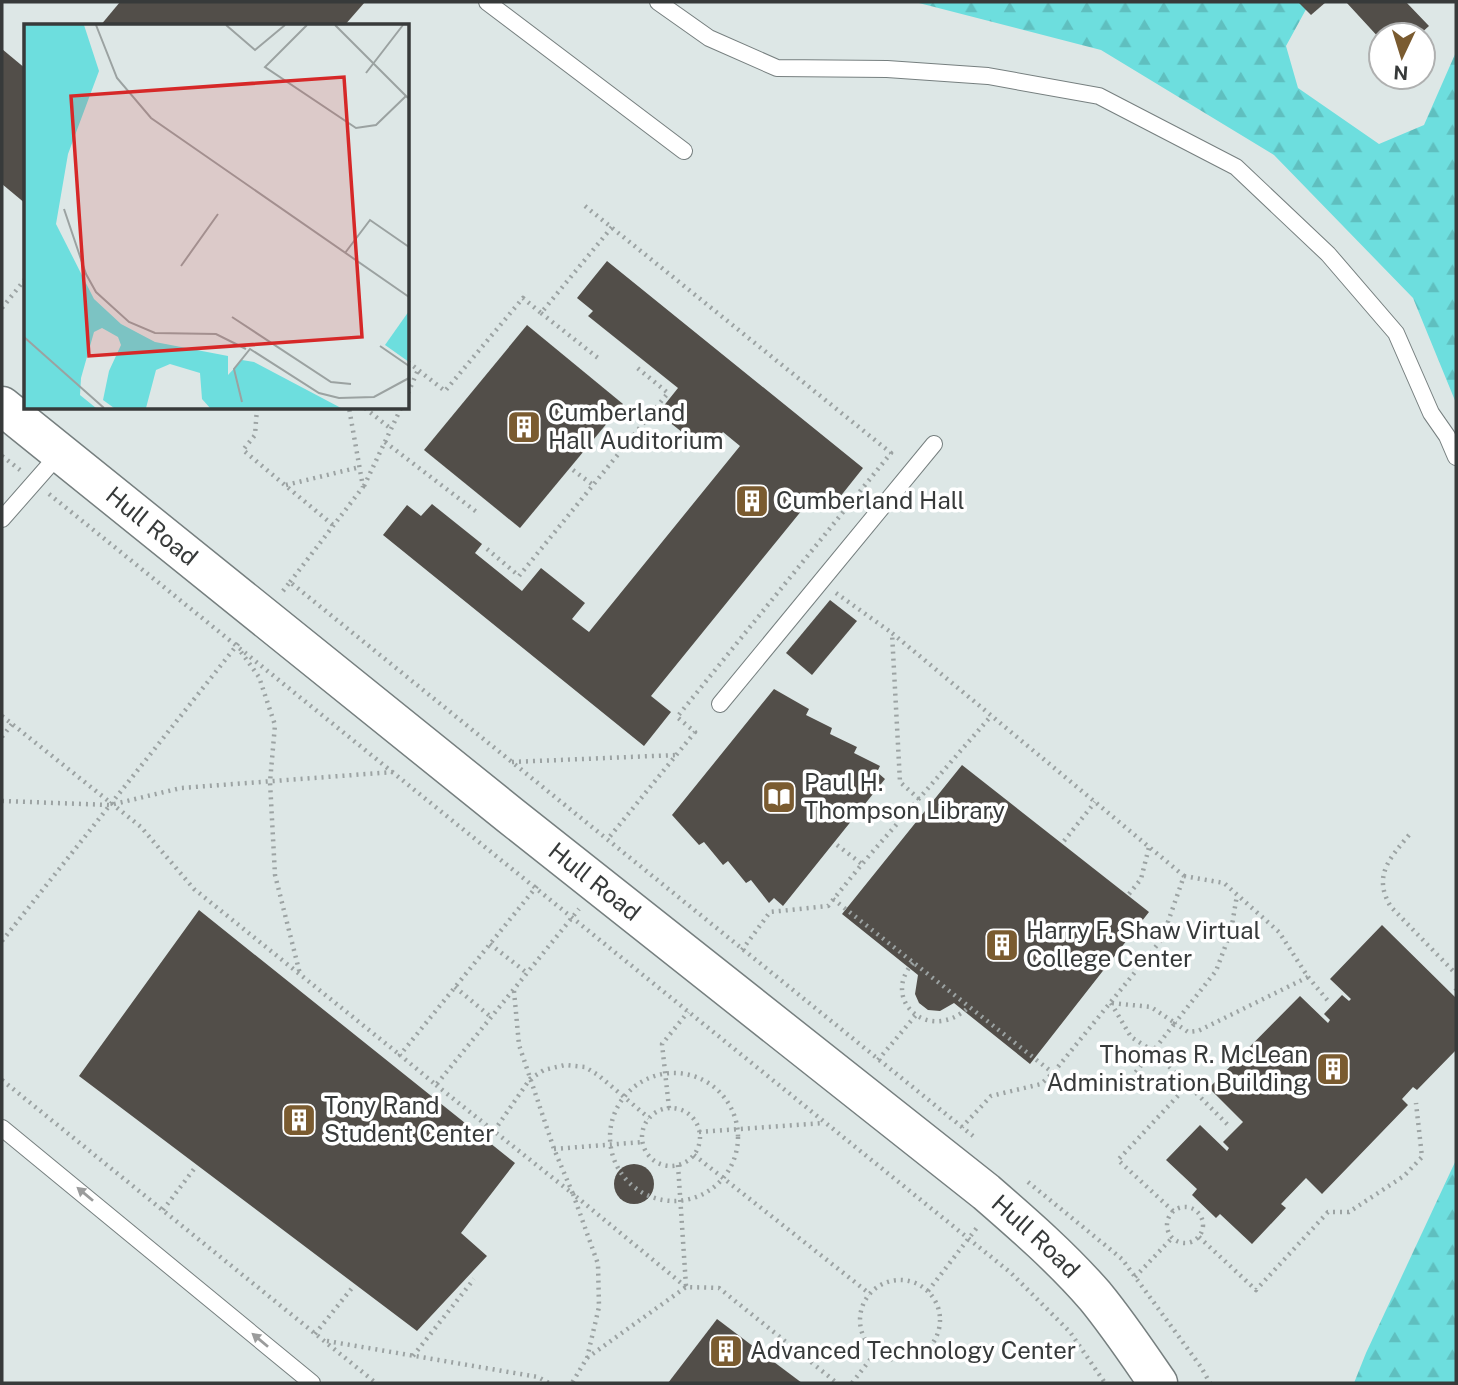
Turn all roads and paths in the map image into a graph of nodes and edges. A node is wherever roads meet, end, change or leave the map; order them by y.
1 (487, 2) edge
2 (657, 2) edge
3 (684, 151) dead end
4 (585, 206) dead end
5 (612, 227) junction
6 (24, 280) edge
7 (2, 308) edge
8 (541, 313) junction
9 (598, 358) dead end
10 (410, 364) edge
11 (635, 366) dead end
12 (418, 370) junction
13 (410, 388) edge
14 (2, 405) edge
15 (257, 410) edge
16 (349, 410) edge
17 (368, 410) edge
18 (400, 410) edge
19 (391, 429) junction
20 (384, 442) junction
21 (934, 444) dead end
22 (60, 453) junction
23 (2, 456) edge
24 (1456, 457) edge
25 (360, 467) junction
26 (573, 470) dead end
27 (35, 482) junction
28 (285, 485) junction
29 (593, 485) junction
30 (363, 487) junction
31 (478, 513) dead end
32 (2, 519) edge
33 (334, 526) junction
34 (487, 549) dead end
35 (800, 566) junction
36 (821, 581) junction
37 (290, 582) dead end
38 (892, 633) junction
39 (237, 645) junction
40 (720, 704) dead end
41 (2, 716) edge
42 (991, 716) junction
43 (12, 724) junction
44 (2, 737) edge
45 (677, 755) junction
46 (511, 762) dead end
47 (393, 772) junction
48 (270, 782) junction
49 (919, 799) junction
50 (2, 801) edge
51 (1095, 802) junction
52 (110, 805) junction
53 (1409, 835) dead end
54 (607, 840) dead end
55 (1064, 841) dead end
56 (837, 845) dead end
57 (1149, 847) junction
58 (563, 857) junction
59 (862, 864) junction
60 (1184, 876) junction
61 (598, 886) junction
62 (535, 887) junction
63 (1129, 894) dead end
64 (1237, 895) junction
65 (832, 900) junction
66 (572, 917) junction
67 (2, 941) edge
68 (490, 944) junction
69 (742, 950) dead end
70 (912, 962) junction
71 (527, 972) junction
72 (1456, 974) edge
73 (300, 975) junction
74 (1308, 977) junction
75 (454, 987) junction
76 (514, 989) junction
77 (1111, 1002) junction
78 (1329, 1002) dead end
79 (969, 1007) junction
80 (688, 1012) junction
81 (916, 1015) junction
82 (491, 1017) junction
83 (1175, 1023) junction
84 (1153, 1051) junction
85 (400, 1055) junction
86 (878, 1060) dead end
87 (665, 1073) junction
88 (1053, 1073) junction
89 (530, 1079) junction
90 (2, 1080) edge
91 (436, 1085) junction
92 (1188, 1085) junction
93 (1121, 1090) dead end
94 (624, 1097) junction
95 (1416, 1103) dead end
96 (669, 1108) junction
97 (649, 1118) junction
98 (825, 1123) junction
99 (1228, 1125) dead end
100 (962, 1127) dead end
101 (2, 1128) edge
102 (737, 1130) junction
103 (494, 1131) junction
104 (699, 1132) junction
105 (643, 1142) junction
106 (610, 1144) junction
107 (554, 1149) junction
108 (694, 1155) junction
109 (678, 1165) junction
110 (194, 1169) dead end
111 (724, 1178) junction
112 (573, 1194) junction
113 (681, 1200) junction
114 (998, 1202) junction
115 (163, 1210) junction
116 (1173, 1211) junction
117 (1199, 1237) junction
118 (969, 1238) junction
119 (1172, 1238) junction
120 (1135, 1277) dead end
121 (474, 1279) dead end
122 (687, 1287) junction
123 (352, 1289) dead end
124 (928, 1291) junction
125 (870, 1294) junction
126 (315, 1334) junction
127 (324, 1341) junction
128 (876, 1352) junction
129 (413, 1356) junction
130 (587, 1358) junction
131 (312, 1383) edge
132 (376, 1383) edge
133 (549, 1383) edge
134 (572, 1383) edge
135 (837, 1383) edge
136 (852, 1383) edge
137 (1105, 1383) edge
138 (1158, 1383) edge

1 - 3 lane
2 - 24 lane
4 - 5 path
5 - 8 path
5 - 35 path
6 - 7 path
8 - 9 path
8 - 12 path
10 - 12 path
11 - 29 path
12 - 13 path
14 - 22 street, Hull Road
15 - 28 path
16 - 25 path
17 - 19 path
18 - 19 path
19 - 20 path
20 - 30 path
20 - 31 path
21 - 36 lane
22 - 27 lane
22 - 58 street, Hull Road
23 - 27 path
25 - 28 path
25 - 30 path
26 - 29 path
27 - 32 lane
27 - 39 path
28 - 33 path
29 - 34 path
30 - 33 path
33 - 37 path
35 - 36 path
35 - 45 path
36 - 38 path
36 - 40 lane
38 - 42 path
38 - 49 path
39 - 47 path
39 - 48 path
39 - 52 path
41 - 43 path
42 - 49 path
42 - 51 path
43 - 44 path
43 - 52 path
45 - 46 path
45 - 54 path
47 - 48 path
47 - 62 path
48 - 52 path
48 - 73 path
49 - 59 path
50 - 52 path
51 - 55 path
51 - 57 path
52 - 67 path
52 - 73 path
53 - 72 path
56 - 59 path
57 - 60 path
57 - 63 path
58 - 61 street, Hull Road
58 - 62 path
59 - 65 path
60 - 64 path
60 - 77 path
61 - 66 path
61 - 114 street, Hull Road
62 - 66 path
62 - 68 path
64 - 74 path
64 - 83 path
65 - 69 path
65 - 70 path
66 - 71 path
66 - 80 path
68 - 71 path
68 - 75 path
70 - 79 path
70 - 81 path
71 - 76 path
73 - 85 path
74 - 78 path
74 - 83 path
75 - 82 path
75 - 85 path
76 - 82 path
76 - 89 path
77 - 83 path
77 - 84 path
77 - 88 path
79 - 81 path
79 - 88 path
80 - 87 path
80 - 98 path
81 - 86 path
82 - 91 path
83 - 84 path
84 - 92 path
84 - 93 path
85 - 91 path
87 - 94 path
87 - 96 path
87 - 102 path
88 - 100 path
89 - 94 path
89 - 103 path
89 - 107 path
90 - 115 path
91 - 103 path
92 - 99 path
92 - 116 path
94 - 97 path
94 - 106 path
95 - 117 path
96 - 97 path
96 - 104 path
97 - 105 path
98 - 102 path
98 - 118 path
131 -> 101 lane
102 - 104 path
102 - 111 path
103 - 112 path
104 - 108 path
105 - 106 path
105 - 109 path
106 - 107 path
106 - 113 path
107 - 112 path
108 - 109 path
108 - 111 path
109 - 113 path
110 - 115 path
111 - 113 path
111 - 125 path
112 - 122 path
112 - 130 path
113 - 122 path
114 - 118 path
114 - 138 street, Hull Road
115 - 126 path
116 - 117 path
116 - 119 path
117 - 119 path
118 - 124 path
118 - 137 path
119 - 120 path
121 - 129 path
122 - 130 path
122 - 135 path
123 - 126 path
124 - 125 path
124 - 128 path
125 - 128 path
126 - 127 path
127 - 129 path
127 - 132 path
128 - 136 path
129 - 133 path
130 - 134 path

